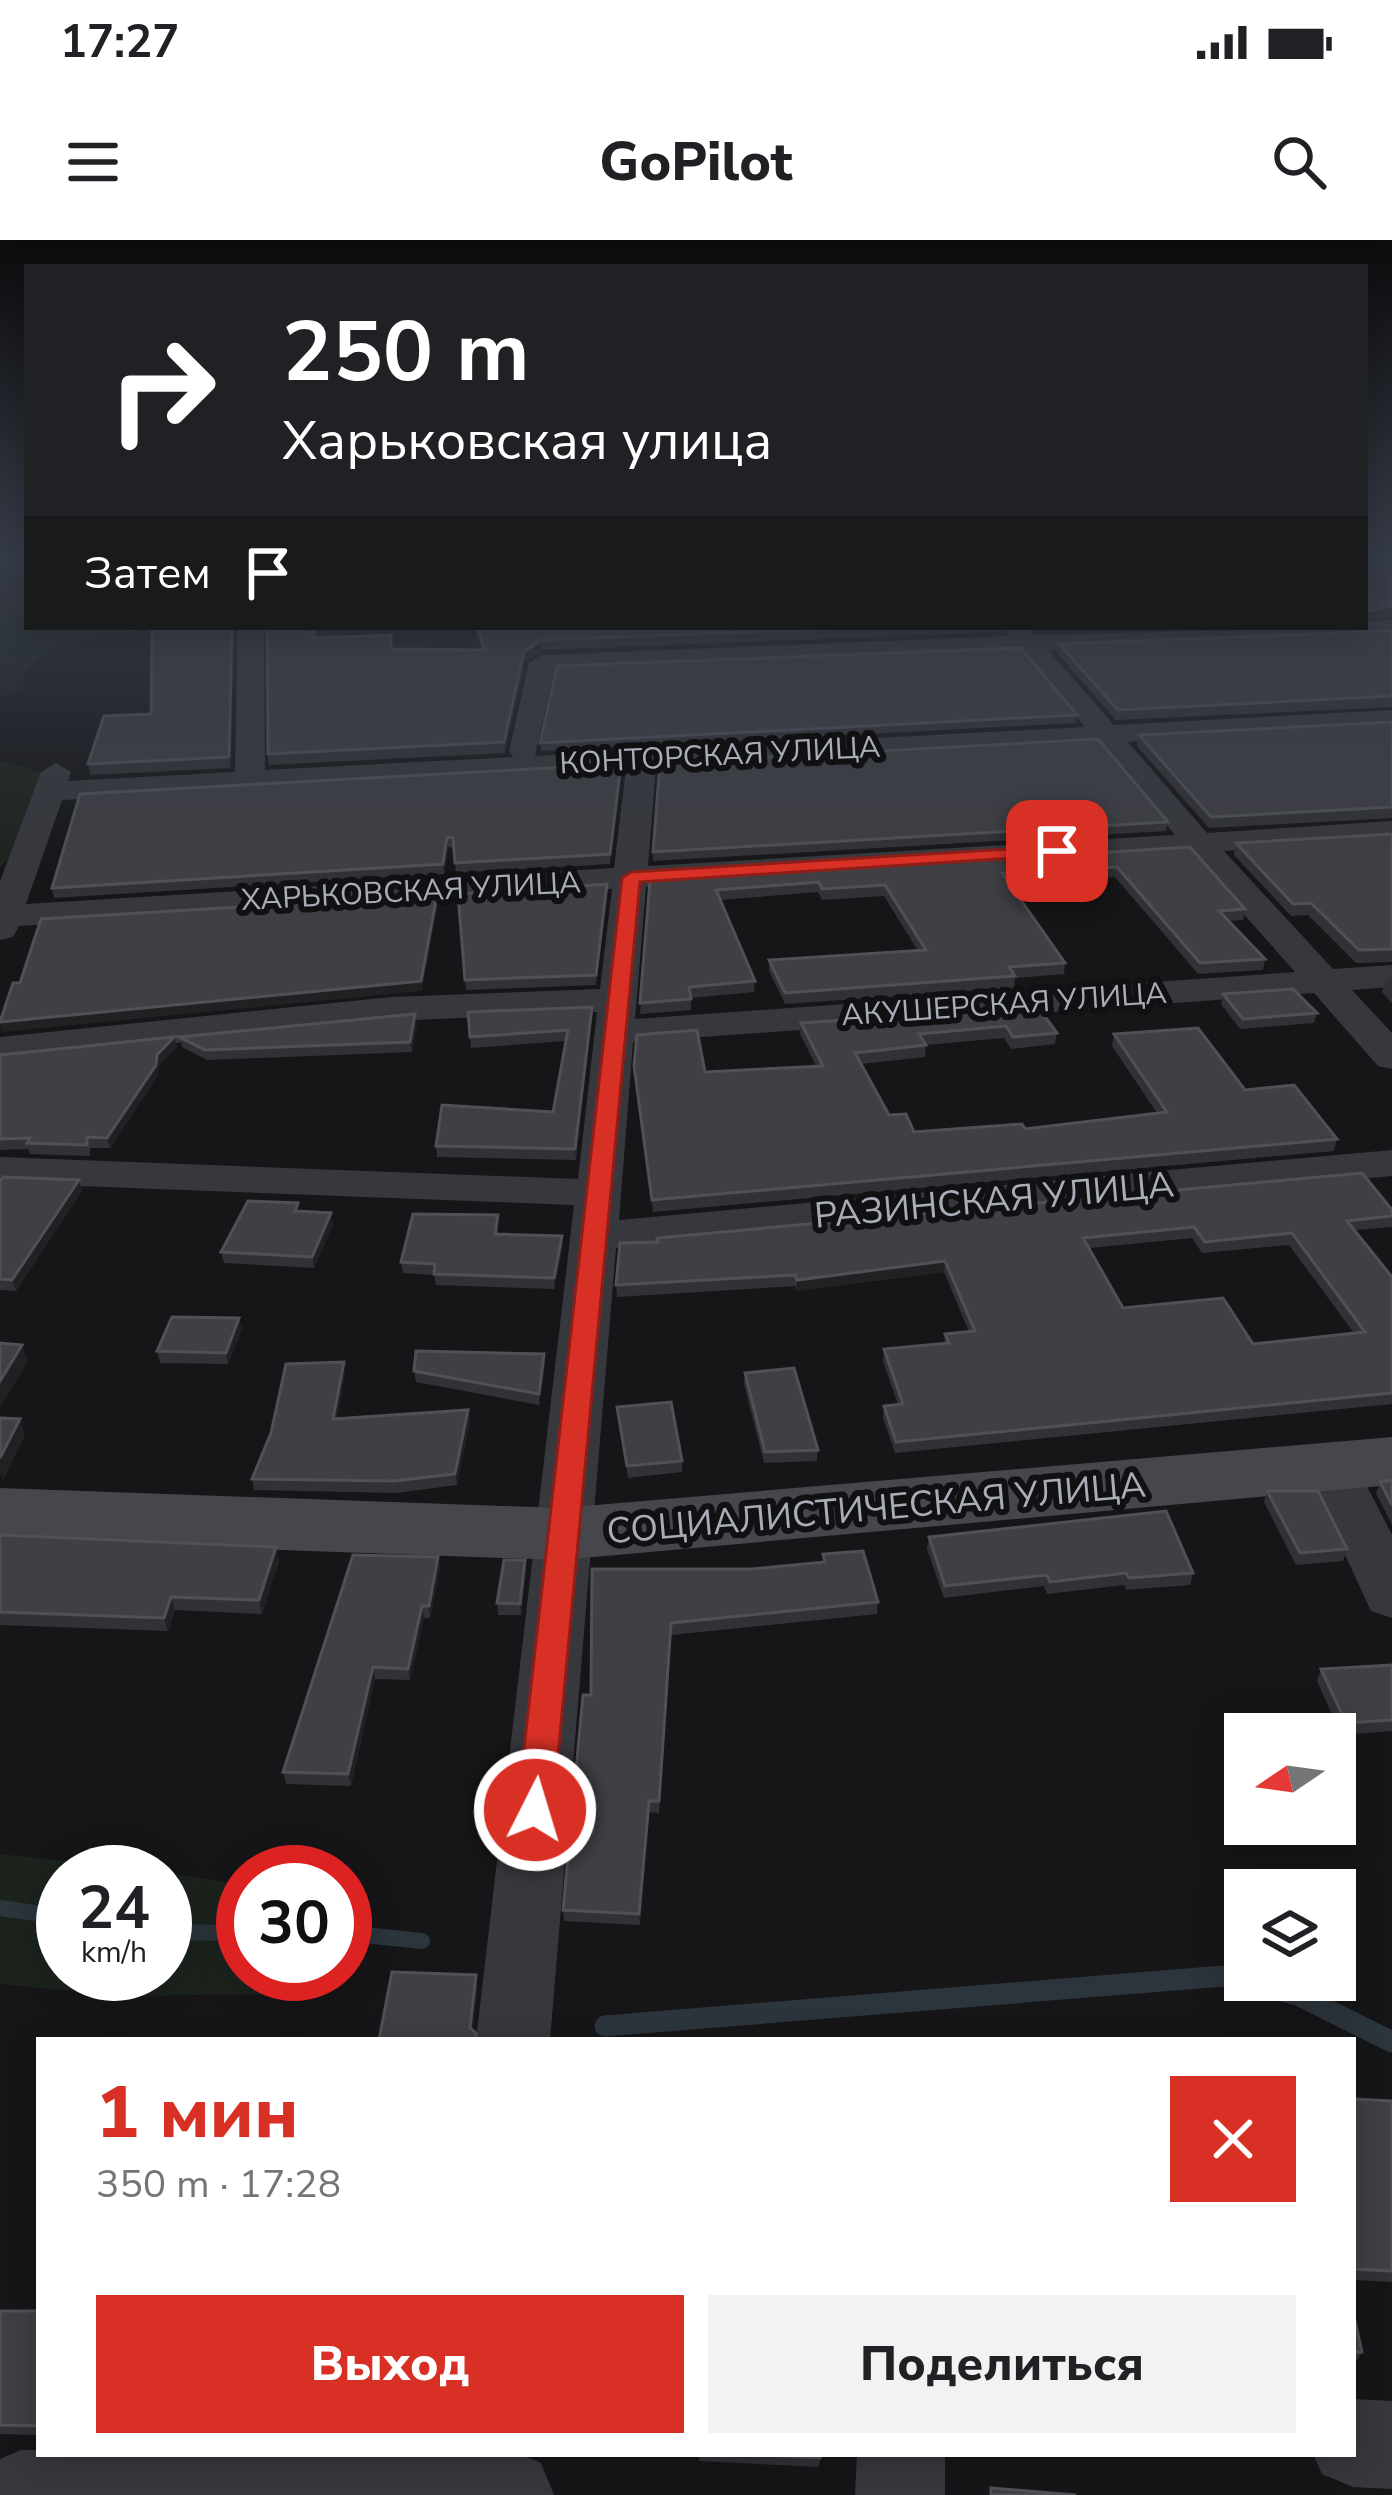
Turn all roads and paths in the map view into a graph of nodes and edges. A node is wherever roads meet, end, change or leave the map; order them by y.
1 (251, 663) edge
2 (542, 663) edge
3 (1045, 663) edge
4 (1392, 719) edge
5 (1106, 734) junction
6 (524, 751) dead end
7 (642, 759) junction
8 (250, 780) junction
9 (1392, 831) edge
10 (1199, 843) junction
11 (631, 878) junction
12 (3, 922) edge
13 (1392, 976) edge
14 (1324, 981) junction
15 (618, 1016) junction
16 (0, 1049) edge
17 (1392, 1057) edge
18 (1392, 1162) edge
19 (0, 1171) edge
20 (598, 1215) junction
21 (1362, 1464) edge
22 (0, 1514) edge
23 (561, 1534) junction
24 (1392, 1596) edge
25 (513, 2037) edge
26 (1356, 2443) edge
27 (1392, 2445) edge
28 (474, 2457) edge
29 (901, 2457) edge
30 (21, 2495) edge
31 (470, 2495) edge
32 (509, 2495) edge
33 (900, 2495) edge

1 - 8 street
2 - 6 street
3 - 5 street
4 - 5 street, КОНТОРСКАЯ УЛИЦА
5 - 7 street, КОНТОРСКАЯ УЛИЦА
5 - 10 street
7 - 8 street, КОНТОРСКАЯ УЛИЦА
7 - 11 street
8 - 12 street, КОНТОРСКАЯ УЛИЦА
9 - 10 street, ХАРЬКОВСКАЯ УЛИЦА
10 - 11 street, ХАРЬКОВСКАЯ УЛИЦА
10 - 14 street
11 - 12 street, ХАРЬКОВСКАЯ УЛИЦА
11 - 15 street
13 - 14 street, АКУШЕРСКАЯ УЛИЦА
14 - 15 street, АКУШЕРСКАЯ УЛИЦА
14 - 17 street
15 - 16 street, АКУШЕРСКАЯ УЛИЦА
15 - 20 street
18 - 20 street, РАЗИНСКАЯ УЛИЦА
19 - 20 street, РАЗИНСКАЯ УЛИЦА
20 - 23 street
21 - 23 street, СОЦИАЛИСТИЧЕСКАЯ УЛИЦА
21 - 24 street
22 - 23 street, СОЦИАЛИСТИЧЕСКАЯ УЛИЦА
23 - 25 street
26 - 27 street
28 - 31 street
29 - 33 street
30 - 31 street
31 - 32 street

